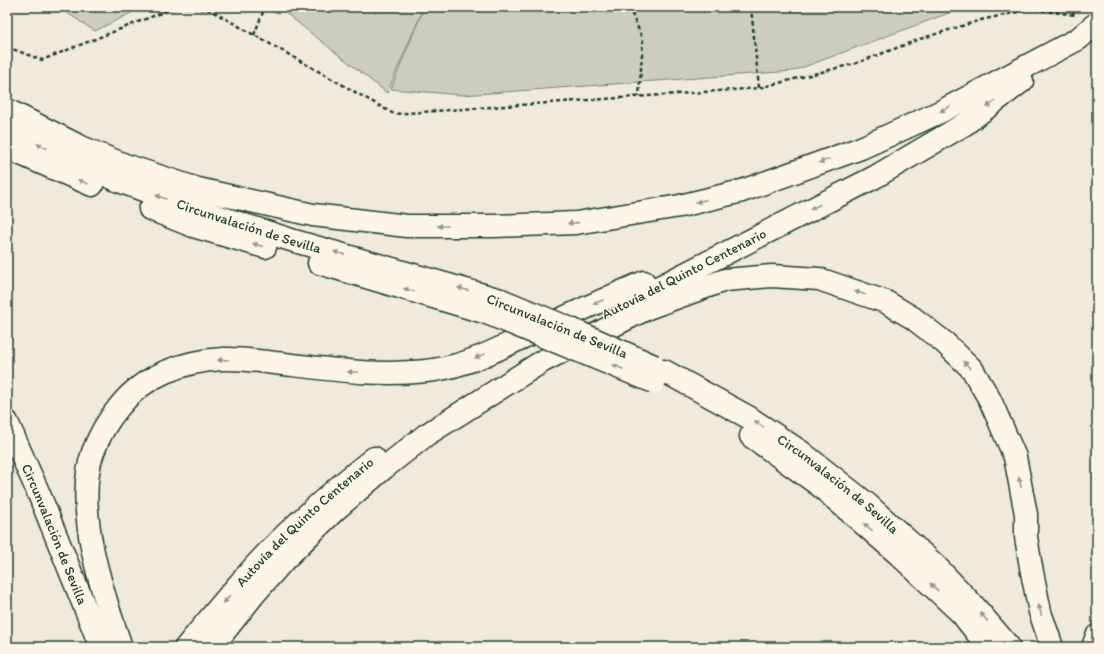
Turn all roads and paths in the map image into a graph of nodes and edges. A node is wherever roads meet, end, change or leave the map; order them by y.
1 (176, 7) edge
2 (186, 7) edge
3 (265, 7) edge
4 (629, 7) edge
5 (751, 7) edge
6 (1088, 19) edge
7 (254, 35) junction
8 (1078, 39) junction
9 (7, 47) edge
10 (759, 88) junction
11 (640, 97) junction
12 (7, 110) edge
13 (7, 129) edge
14 (7, 148) edge
15 (764, 233) junction
16 (1097, 235) edge
17 (1097, 253) edge
18 (494, 306) junction
19 (659, 376) junction
20 (7, 422) edge
21 (74, 580) junction
22 (1097, 636) edge
23 (96, 647) edge
24 (101, 647) edge
25 (121, 647) edge
26 (186, 647) edge
27 (212, 647) edge
28 (988, 647) edge
29 (1009, 647) edge
30 (1052, 647) edge
31 (1093, 647) edge

1 - 9 path
2 - 7 path
3 - 7 path
4 - 11 path
5 - 10 path
6 - 8 highway, bridge
6 - 10 path
7 - 11 path
8 -> 12 highway
8 -> 15 highway, Autovía del Quinto Centenario
10 - 11 path
18 -> 13 highway, Circunvalación de Sevilla
18 -> 14 highway
15 -> 25 highway
15 -> 26 highway, Autovía del Quinto Centenario
16 - 17 path
19 -> 18 highway, Circunvalación de Sevilla, bridge
28 -> 19 highway
29 -> 19 highway, Circunvalación de Sevilla
20 - 21 highway, Circunvalación de Sevilla
21 - 23 highway
21 - 24 highway, Circunvalación de Sevilla
22 - 31 highway
30 -> 27 highway

